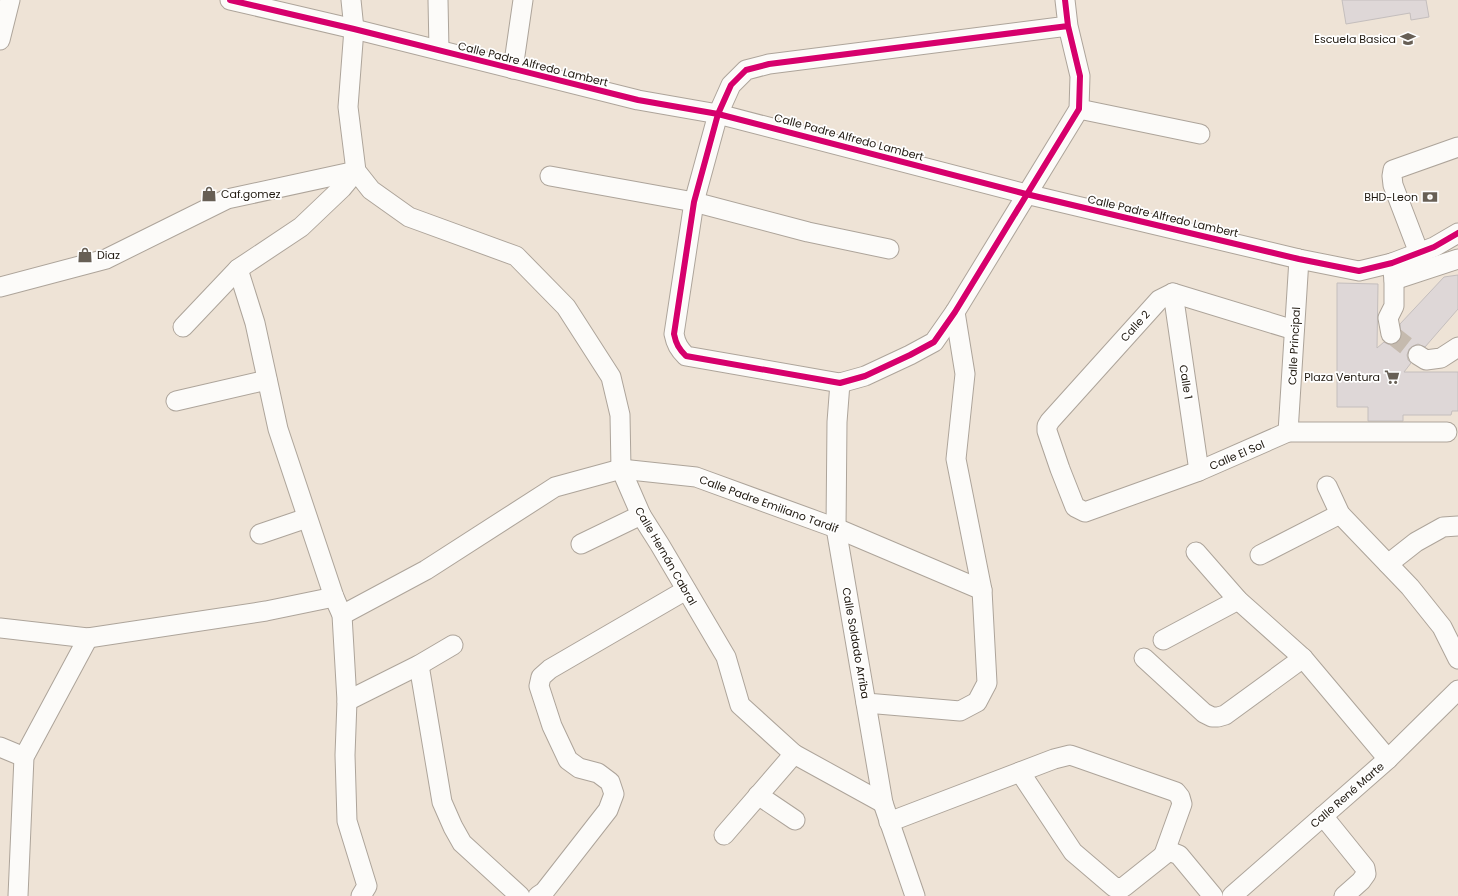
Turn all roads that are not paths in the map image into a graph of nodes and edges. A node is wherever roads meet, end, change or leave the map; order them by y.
1 (10, 0) edge
2 (230, 0) edge
3 (350, 0) edge
4 (438, 0) edge
5 (523, 0) edge
6 (1065, 0) edge
7 (1068, 26) junction
8 (354, 29) junction
9 (0, 40) edge
10 (439, 50) junction
11 (513, 69) junction
12 (1079, 109) junction
13 (718, 114) junction
14 (1200, 134) dead end
15 (1458, 147) edge
16 (356, 171) junction
17 (550, 176) dead end
18 (1026, 194) junction
19 (694, 202) junction
20 (1458, 233) edge
21 (889, 249) dead end
22 (1419, 253) junction
23 (1299, 259) junction
24 (1458, 259) edge
25 (238, 269) junction
26 (1393, 271) junction
27 (0, 287) edge
28 (1173, 293) junction
29 (955, 312) junction
30 (183, 327) dead end
31 (1294, 330) junction
32 (1391, 334) dead end
33 (1458, 347) edge
34 (1418, 355) tunnel mouth
35 (267, 380) junction
36 (840, 383) junction
37 (176, 401) dead end
38 (1288, 432) junction
39 (1447, 432) dead end
40 (621, 469) junction
41 (1060, 469) joint
42 (1199, 471) junction
43 (1327, 486) dead end
44 (1340, 514) junction
45 (641, 515) junction
46 (307, 518) junction
47 (1458, 526) edge
48 (836, 528) junction
49 (260, 534) dead end
50 (581, 544) dead end
51 (1196, 552) dead end
52 (1260, 555) dead end
53 (1388, 564) junction
54 (686, 590) junction
55 (982, 590) junction
56 (334, 598) junction
57 (1238, 600) junction
58 (342, 615) junction
59 (0, 628) edge
60 (88, 638) junction
61 (1163, 640) dead end
62 (453, 645) dead end
63 (1144, 658) dead end
64 (1303, 658) junction
65 (1458, 659) edge
66 (419, 665) junction
67 (1458, 690) edge
68 (347, 701) junction
69 (866, 703) junction
70 (0, 747) edge
71 (794, 754) junction
72 (24, 757) junction
73 (1388, 759) junction
74 (1020, 772) junction
75 (758, 795) junction
76 (883, 803) junction
77 (1322, 816) junction
78 (794, 820) dead end
79 (889, 822) junction
80 (724, 835) dead end
81 (1164, 854) junction
82 (18, 896) edge
83 (361, 896) edge
84 (520, 896) edge
85 (538, 896) edge
86 (915, 896) edge
87 (1214, 896) edge
88 (1232, 896) edge
89 (1344, 896) edge

1 - 9 street
2 - 8 street, Calle Padre Alfredo Lambert
3 - 8 street
4 - 10 street
5 - 11 street
6 - 7 street
7 - 12 street
7 - 13 street
8 - 10 street, Calle Padre Alfredo Lambert
8 - 16 street
10 - 11 street, Calle Padre Alfredo Lambert
11 - 13 street, Calle Padre Alfredo Lambert
12 - 14 street
12 - 18 street
13 - 18 street, Calle Padre Alfredo Lambert
13 - 19 street
15 - 22 street
16 - 25 street
16 - 27 street
16 - 40 street, Calle Hernán Cabral
17 - 19 street
18 - 23 street, Calle Padre Alfredo Lambert
18 - 29 street
19 - 21 street
19 - 36 street
20 - 22 street, Calle Padre Alfredo Lambert
22 - 26 street, Calle Padre Alfredo Lambert
23 - 26 street, Calle Padre Alfredo Lambert
23 - 31 street, Calle Principal
24 - 26 street
25 - 30 street
25 - 35 street
26 - 32 street
28 - 31 street
28 - 41 street, Calle 2
28 - 42 street, Calle 1
29 - 36 street
29 - 55 street
31 - 38 street, Calle Principal
33 - 34 street
35 - 37 street
35 - 46 street
36 - 48 street, Calle Soldado Arriba
38 - 39 street, Calle El Sol
38 - 42 street, Calle El Sol
40 - 45 street, Calle Hernán Cabral
40 - 48 street, Calle Padre Emiliano Tardif
40 - 58 street, Calle Padre Emiliano Tardif
41 - 42 street, Calle El Sol
43 - 44 street
44 - 52 street
44 - 53 street
45 - 50 street
45 - 54 street, Calle Hernán Cabral
46 - 49 street
46 - 56 street
47 - 53 street
48 - 55 street, Calle Padre Emiliano Tardif
48 - 69 street, Calle Soldado Arriba
51 - 57 street
53 - 65 street
54 - 71 street, Calle Hernán Cabral
54 - 85 street
55 - 69 street
56 - 58 street
56 - 60 street
57 - 61 street
57 - 64 street
58 - 68 street
59 - 60 street
60 - 72 street
62 - 66 street
63 - 64 street
64 - 73 street
66 - 68 street
66 - 84 street
67 - 73 street, Calle René Marte
68 - 83 street
69 - 76 street, Calle Soldado Arriba
70 - 72 street
71 - 75 street
71 - 76 street, Calle Hernán Cabral
72 - 82 street
73 - 77 street, Calle René Marte
74 - 79 street
74 - 81 street
74 - 81 street
75 - 78 street
75 - 80 street
76 - 79 street, Calle Soldado Arriba
77 - 88 street, Calle René Marte
77 - 89 street
79 - 86 street, Calle Soldado Arriba
81 - 87 street

